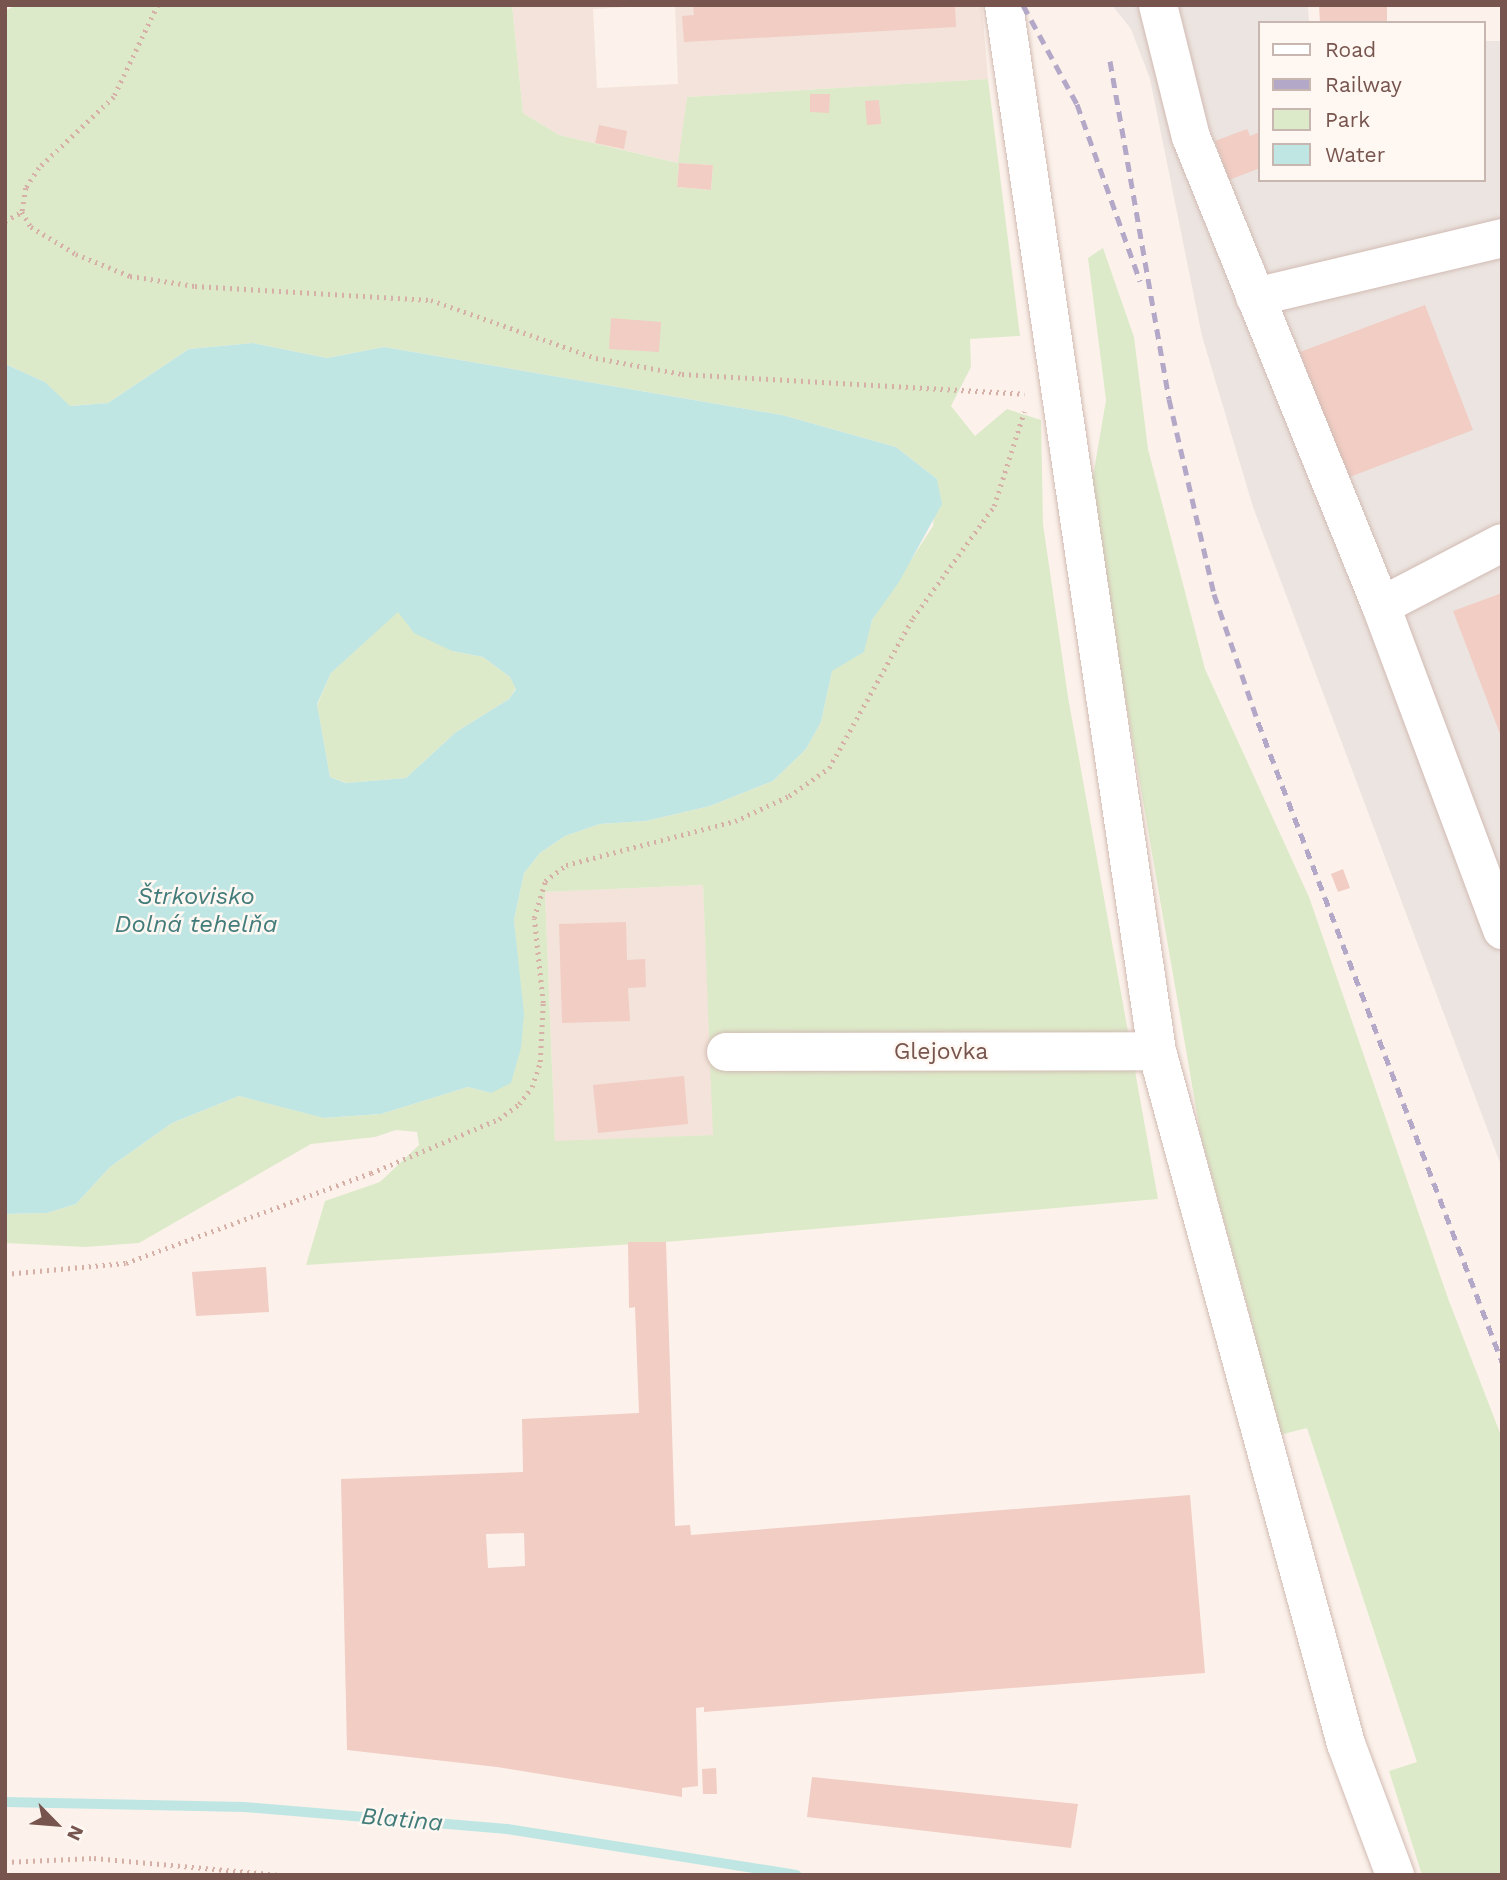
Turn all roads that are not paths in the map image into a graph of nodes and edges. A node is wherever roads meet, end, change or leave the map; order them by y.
1 (1004, 5) edge
2 (1158, 5) edge
3 (1502, 238) edge
4 (1255, 297) junction
5 (1502, 543) edge
6 (1381, 606) junction
7 (1502, 930) edge
8 (1157, 1051) junction
9 (726, 1052) dead end
10 (1395, 1875) edge

1 - 8 street
2 - 4 street
3 - 4 street
4 - 6 street
5 - 6 street
6 - 7 street
8 - 9 street, Glejovka
8 - 10 street

